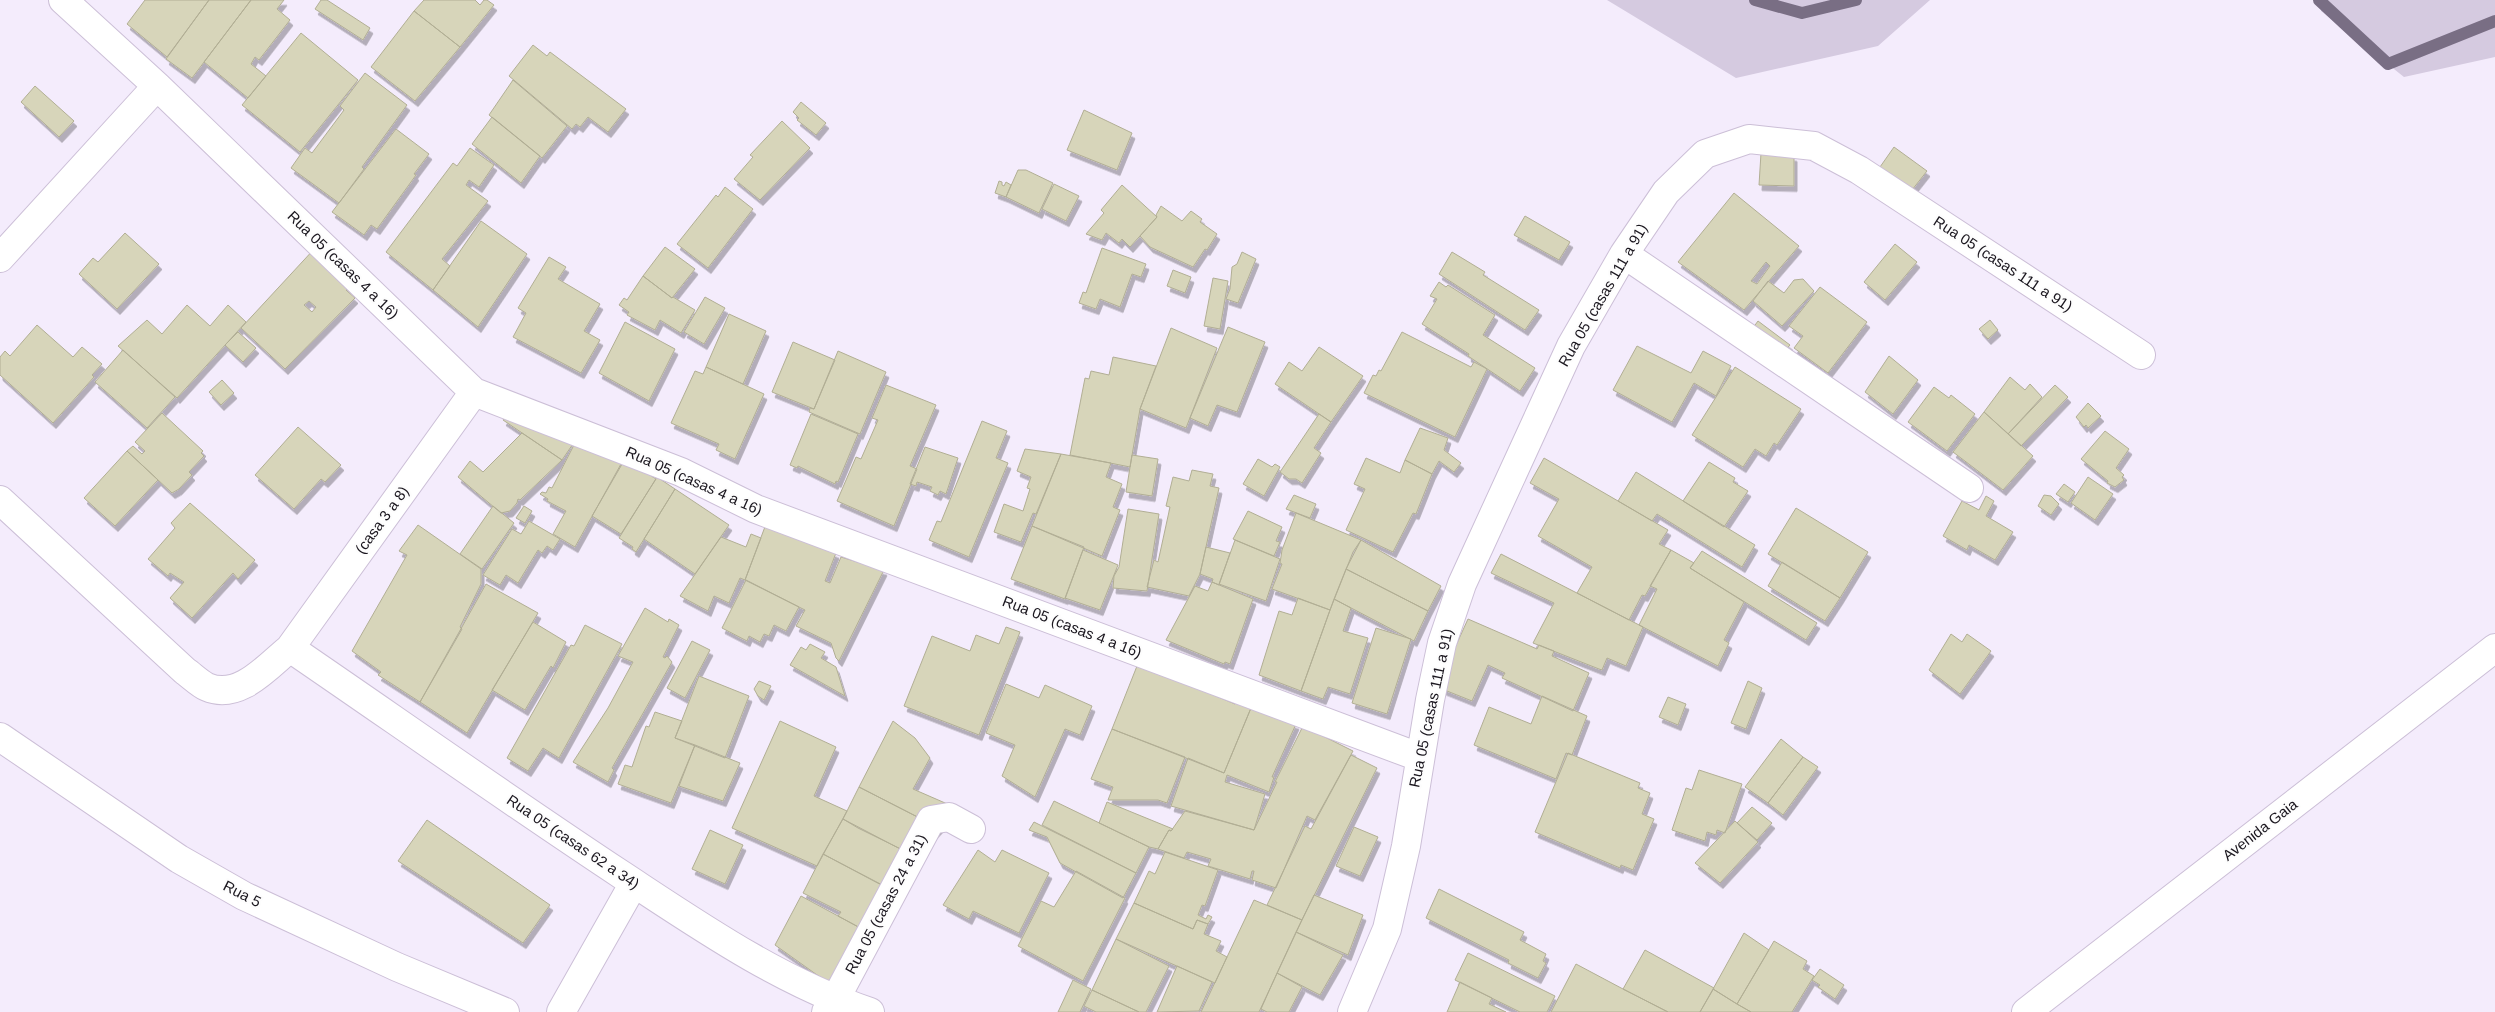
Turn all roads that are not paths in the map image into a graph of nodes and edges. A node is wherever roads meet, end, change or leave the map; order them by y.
1 (63, 0) edge
2 (157, 86) junction
3 (1624, 254) junction
4 (0, 258) edge
5 (2141, 355) dead end
6 (474, 392) junction
7 (1969, 488) dead end
8 (0, 500) edge
9 (290, 648) junction
10 (2495, 648) edge
11 (0, 737) edge
12 (1419, 757) junction
13 (971, 829) dead end
14 (634, 883) junction
15 (831, 1006) edge
16 (505, 1012) edge
17 (560, 1012) edge
18 (870, 1012) edge
19 (1352, 1012) edge
20 (2026, 1012) edge

1 - 2 street, Rua 05 (casas 4 a 16)
2 - 4 street
2 - 6 street, Rua 05 (casas 4 a 16)
3 - 5 street, Rua 05 (casas 111 a 91)
3 - 7 street
3 - 12 street, Rua 05 (casas 111 a 91)
6 - 9 street, (casa 3 a 8)
6 - 12 street, Rua 05 (casas 4 a 16)
8 - 9 street, (casa 3 a 8)
9 - 14 street, Rua 05 (casas 62 a 34)
10 - 20 street, Avenida Gaia
11 - 16 street, Rua 5
12 - 19 street, Rua 05 (casas 111 a 91)
13 - 15 street, Rua 05 (casas 24 a 31)
14 - 15 street, Rua 05 (casas 62 a 34)
14 - 17 street
15 - 18 street, Rua 05 (casas 62 a 34)

